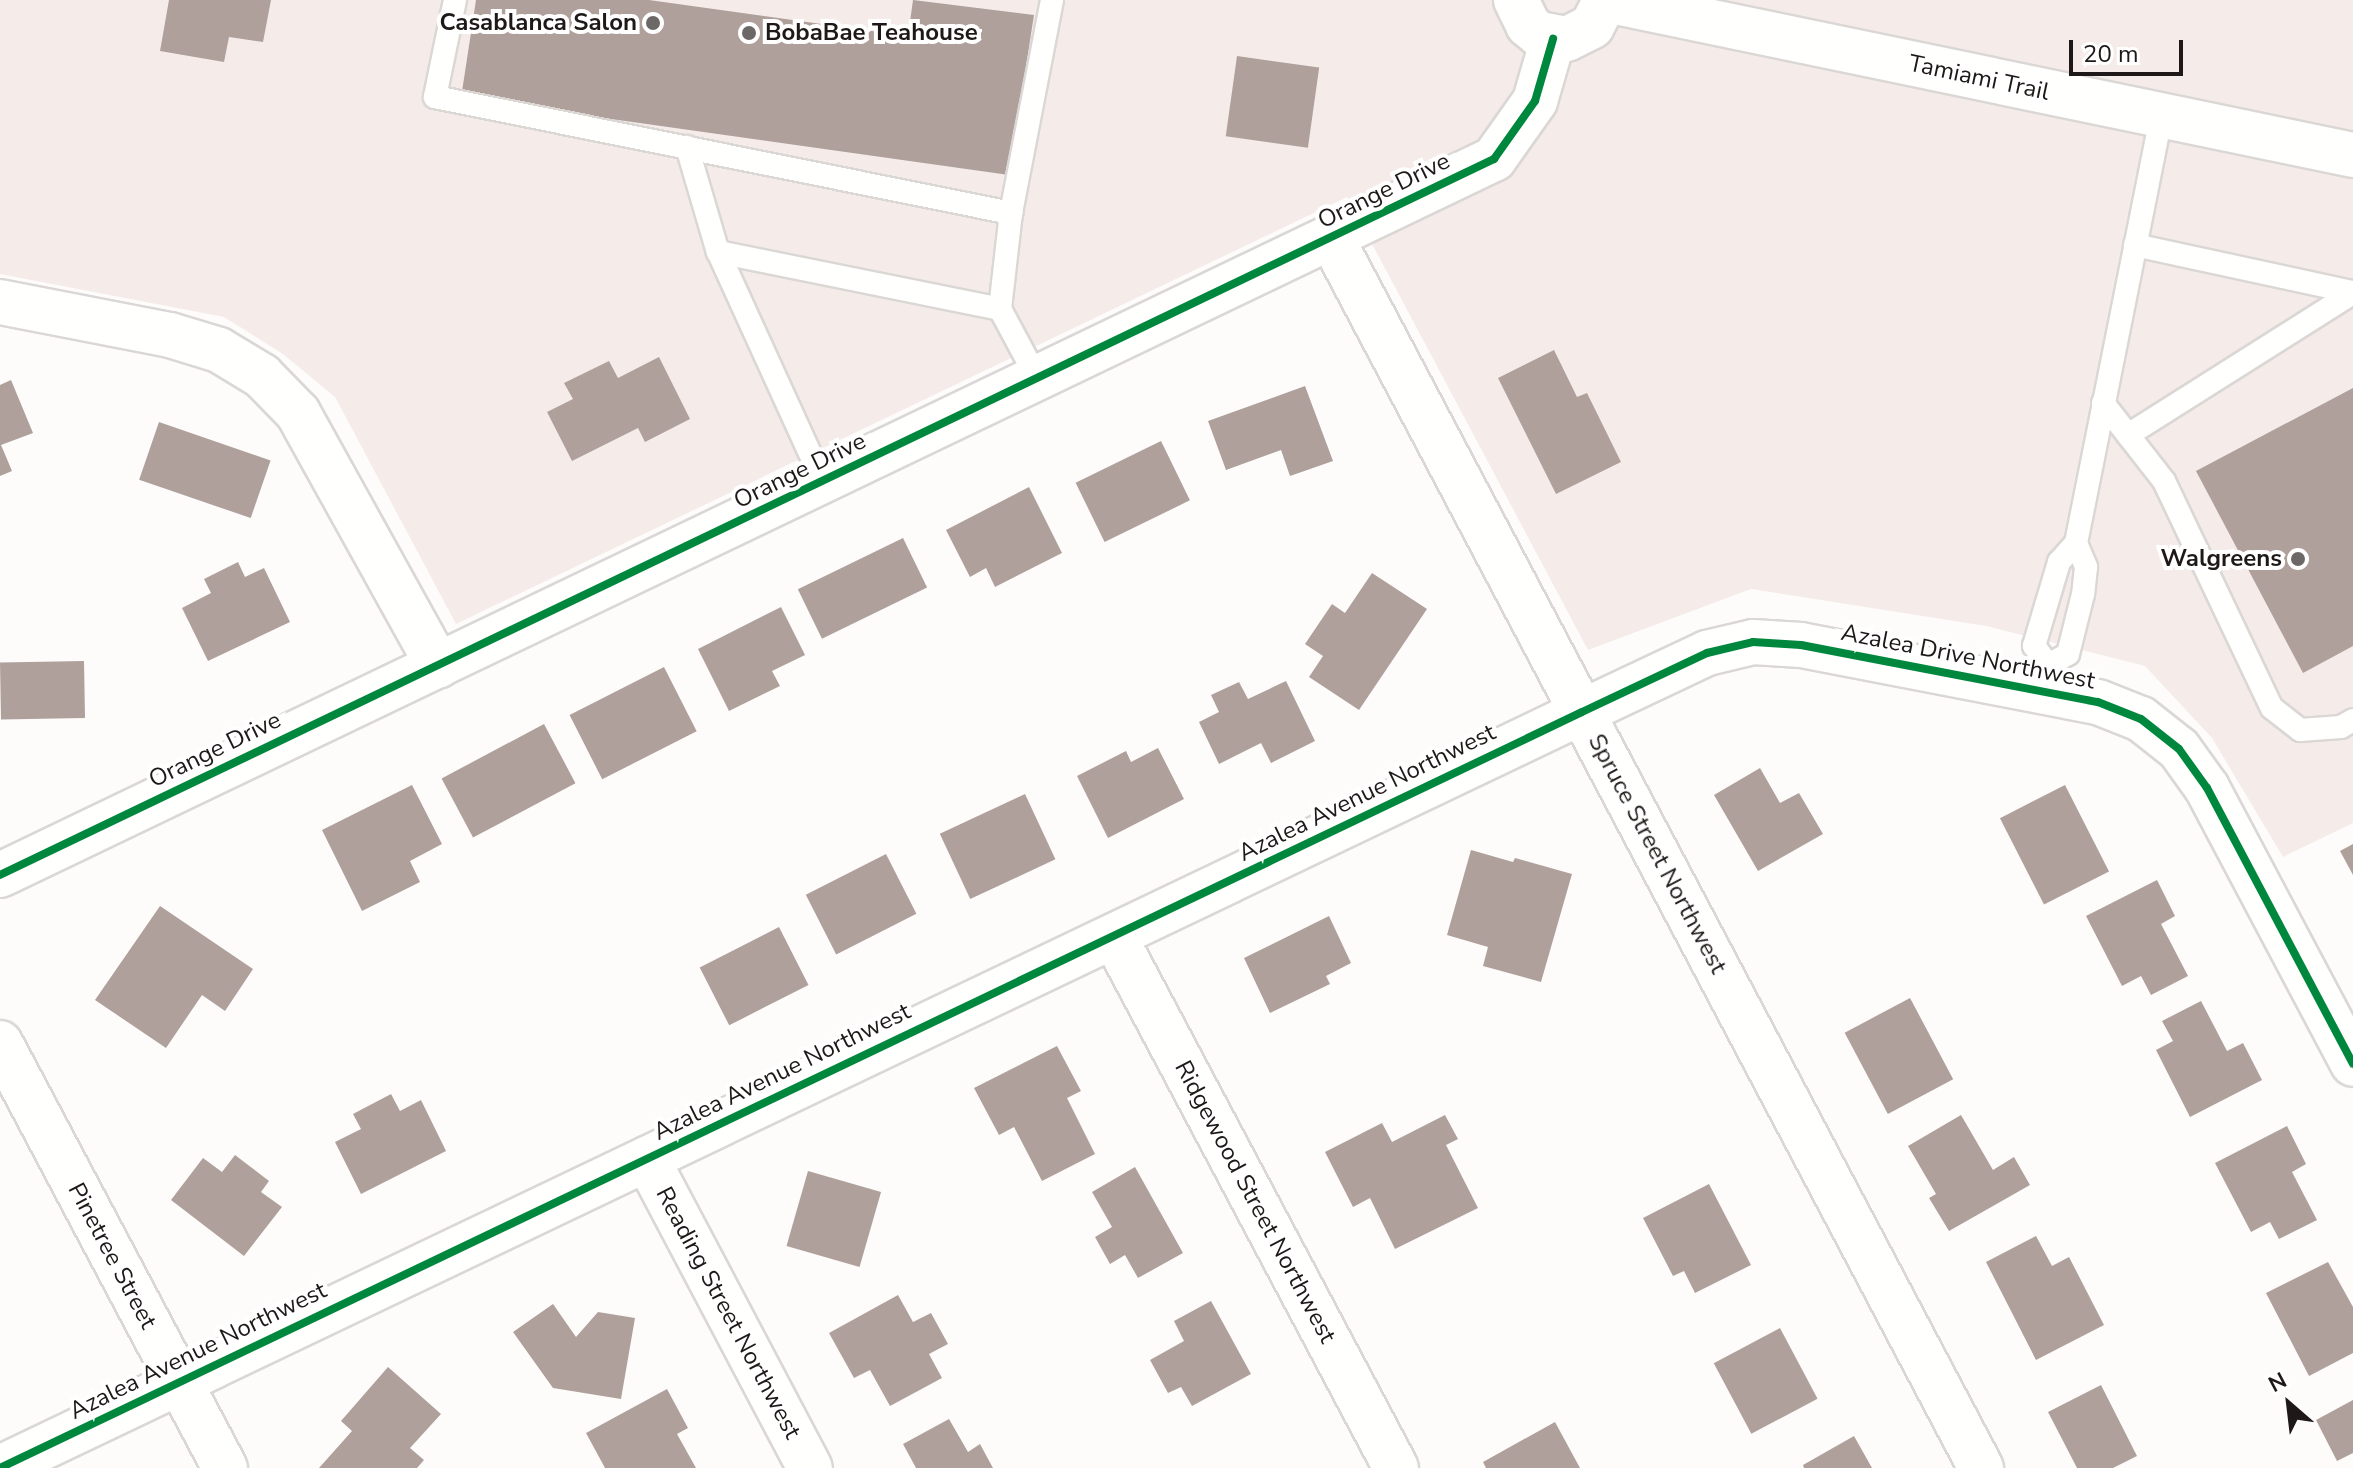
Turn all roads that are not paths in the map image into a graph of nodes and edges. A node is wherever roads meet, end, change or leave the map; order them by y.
1 (455, 0) edge
2 (1052, 0) edge
3 (1516, 0) edge
4 (1606, 0) edge
5 (1553, 39) junction
6 (2161, 116) junction
7 (687, 147) junction
8 (2353, 155) edge
9 (1011, 213) junction
10 (1332, 239) junction
11 (2135, 245) junction
12 (718, 252) junction
13 (2353, 292) edge
14 (0, 302) edge
15 (1000, 309) junction
16 (1038, 380) junction
17 (2103, 403) junction
18 (2128, 435) junction
19 (823, 482) junction
20 (2076, 543) junction
21 (438, 666) junction
22 (2046, 678) junction
23 (1582, 712) junction
24 (2353, 720) edge
25 (0, 875) edge
26 (1114, 936) junction
27 (0, 1043) edge
28 (2353, 1064) edge
29 (647, 1159) junction
30 (179, 1382) junction
31 (0, 1468) edge
32 (225, 1468) edge
33 (810, 1468) edge
34 (1396, 1468) edge
35 (1981, 1468) edge

1 - 7 lane
2 - 9 lane
3 - 5 street
4 - 5 street
4 - 6 street, Tamiami Trail
5 - 10 street, Orange Drive
6 - 8 street, Tamiami Trail
6 - 11 lane
7 - 9 lane
7 - 12 lane
9 - 15 lane
10 - 16 street, Orange Drive
10 - 23 street, Spruce Street Northwest
11 - 13 lane
11 - 17 lane
12 - 15 lane
12 - 19 lane
13 - 18 lane
14 - 21 street
15 - 16 lane
16 - 19 street, Orange Drive
17 - 18 lane
17 - 20 lane
18 - 24 lane
19 - 21 street, Orange Drive
20 - 22 lane
20 - 22 lane
21 - 25 street, Orange Drive
22 - 23 street, Azalea Drive Northwest
22 - 28 street, Azalea Drive Northwest
23 - 26 street, Azalea Avenue Northwest
23 - 35 street, Spruce Street Northwest
26 - 29 street, Azalea Avenue Northwest
26 - 34 street, Ridgewood Street Northwest
27 - 30 street, Pinetree Street
29 - 30 street, Azalea Avenue Northwest
29 - 33 street, Reading Street Northwest
30 - 31 street, Azalea Avenue Northwest
30 - 32 street, Pinetree Street

